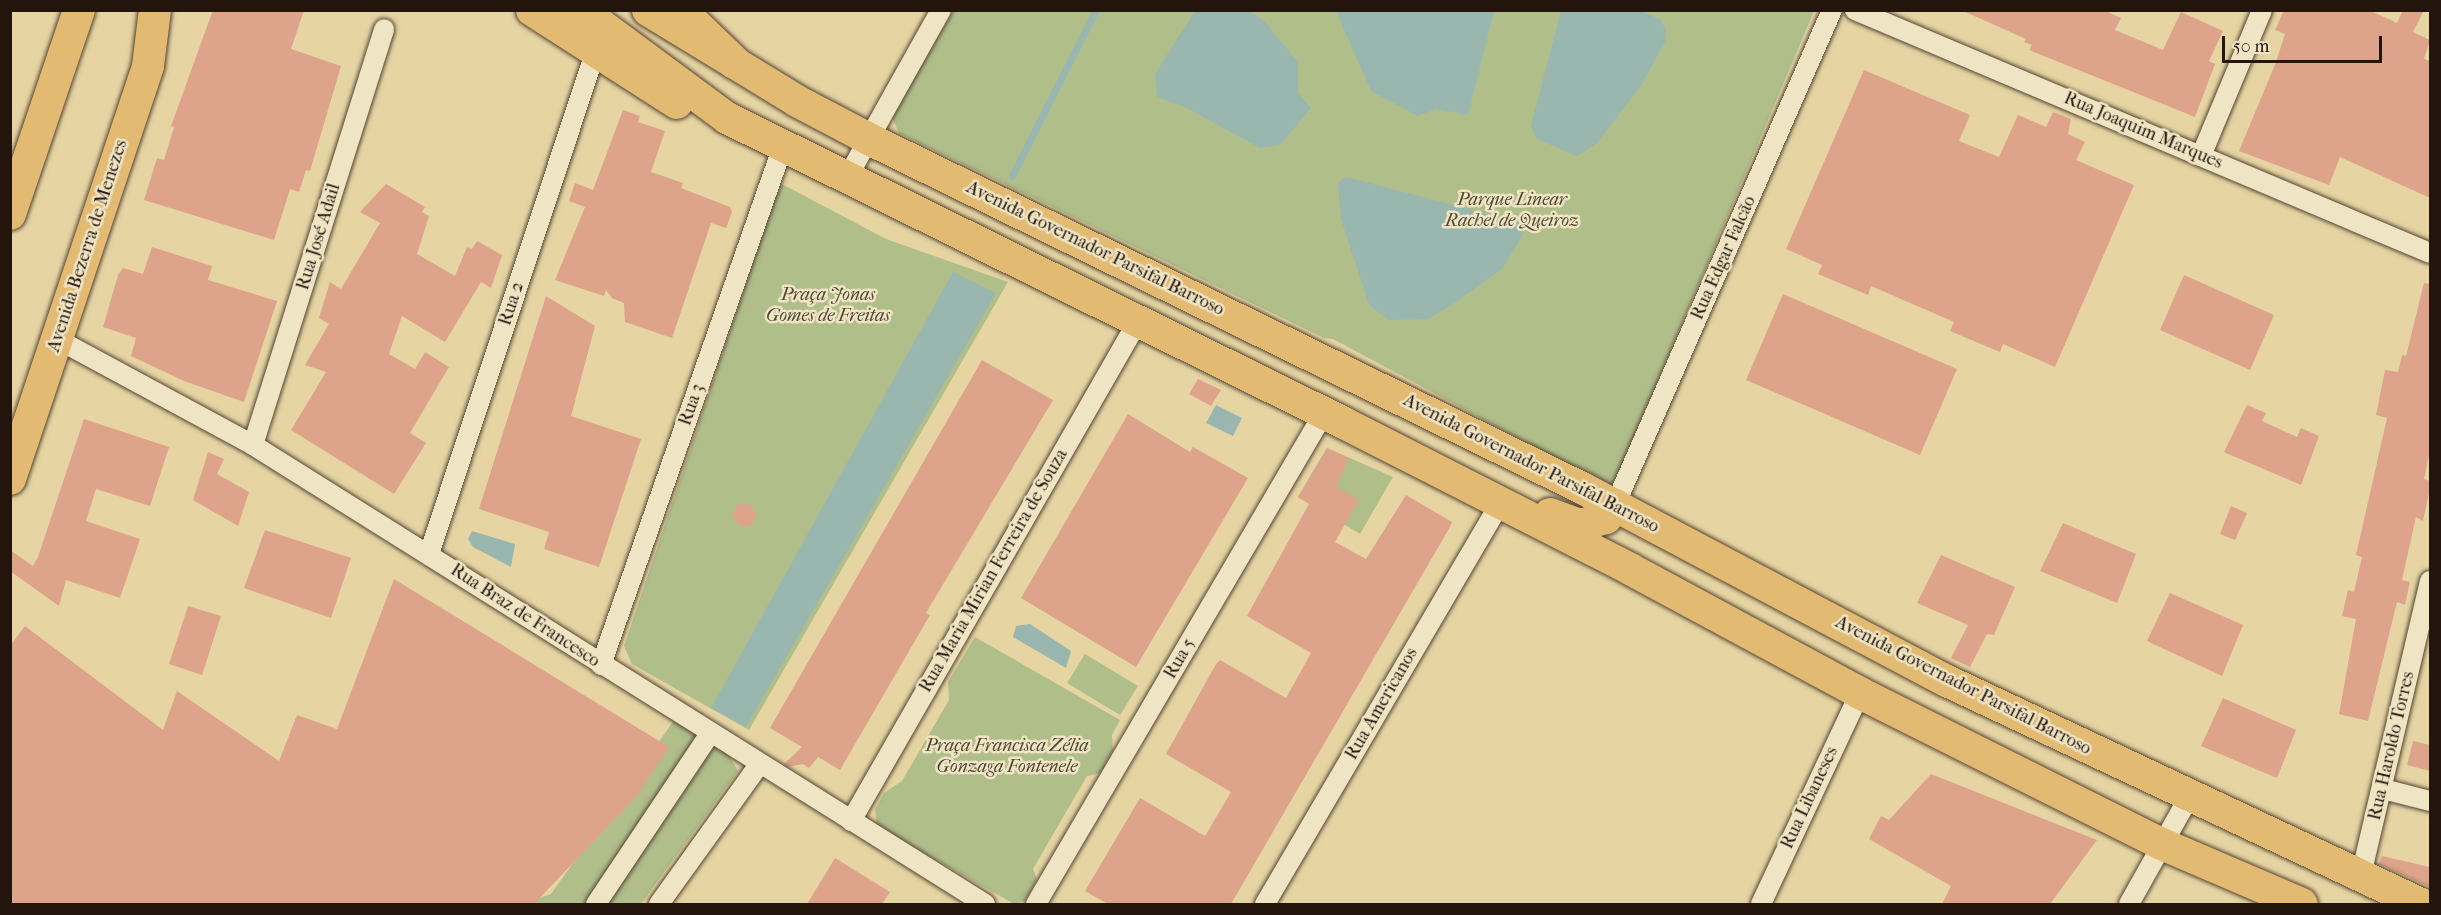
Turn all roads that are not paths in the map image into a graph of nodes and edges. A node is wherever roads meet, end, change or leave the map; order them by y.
1 (79, 10) edge
2 (155, 10) edge
3 (532, 10) edge
4 (581, 10) edge
5 (648, 10) edge
6 (680, 10) edge
7 (941, 10) edge
8 (1832, 10) edge
9 (1855, 10) edge
10 (2262, 10) edge
11 (384, 29) dead end
12 (595, 54) junction
13 (735, 62) junction
14 (727, 118) junction
15 (869, 139) junction
16 (783, 146) junction
17 (2201, 156) junction
18 (847, 178) junction
19 (10, 214) edge
20 (2430, 253) edge
21 (1138, 321) junction
22 (57, 339) junction
23 (1334, 418) junction
24 (253, 445) junction
25 (10, 479) edge
26 (1500, 504) junction
27 (1615, 505) junction
28 (429, 554) junction
29 (2430, 581) edge
30 (601, 665) junction
31 (2421, 666) edge
32 (1860, 693) junction
33 (710, 734) junction
34 (759, 765) junction
35 (2383, 789) junction
36 (2189, 797) junction
37 (2430, 801) edge
38 (851, 821) junction
39 (2162, 844) junction
40 (2361, 875) junction
41 (596, 904) edge
42 (659, 904) edge
43 (985, 904) edge
44 (1036, 904) edge
45 (1265, 904) edge
46 (1761, 904) edge
47 (2129, 904) edge
48 (2302, 904) edge
49 (2421, 904) edge

1 - 19 main road
2 - 22 main road, Avenida Bezerra de Menezes
3 - 12 main road
4 - 14 main road
5 - 13 main road, Avenida Governador Parsifal Barroso
6 - 13 highway
7 - 15 street
8 - 27 street, Rua Edgar Falcão
9 - 17 street, Rua Joaquim Marques
10 - 17 street
11 - 24 street, Rua José Adail
12 - 14 main road
12 - 28 street, Rua 2
13 - 15 main road, Avenida Governador Parsifal Barroso
14 - 16 main road
15 - 18 street
15 - 27 main road, Avenida Governador Parsifal Barroso
16 - 18 main road
16 - 30 street, Rua 3
17 - 20 street, Rua Joaquim Marques
18 - 21 main road
21 - 23 main road
21 - 38 street, Rua Maria Mirian Ferreira de Souza
22 - 24 street, Rua Braz de Francesco
22 - 25 main road, Avenida Bezerra de Menezes
23 - 26 main road
23 - 27 main road
23 - 44 street, Rua 5
24 - 28 street, Rua Braz de Francesco
26 - 32 main road
26 - 45 street, Rua Americanos
27 - 36 main road, Avenida Governador Parsifal Barroso
28 - 30 street, Rua Braz de Francesco
29 - 31 street, Rua Haroldo Torres
30 - 33 street, Rua Braz de Francesco
31 - 35 street, Rua Haroldo Torres
32 - 39 main road
32 - 46 street, Rua Libaneses
33 - 34 street, Rua Braz de Francesco
33 - 41 street
34 - 38 street, Rua Braz de Francesco
34 - 42 street
35 - 37 street
35 - 40 street, Rua Haroldo Torres
36 - 39 street
36 - 40 main road, Avenida Governador Parsifal Barroso
38 - 43 street, Rua Braz de Francesco
39 - 47 street
39 - 48 main road
40 - 49 main road, Avenida Governador Parsifal Barroso

